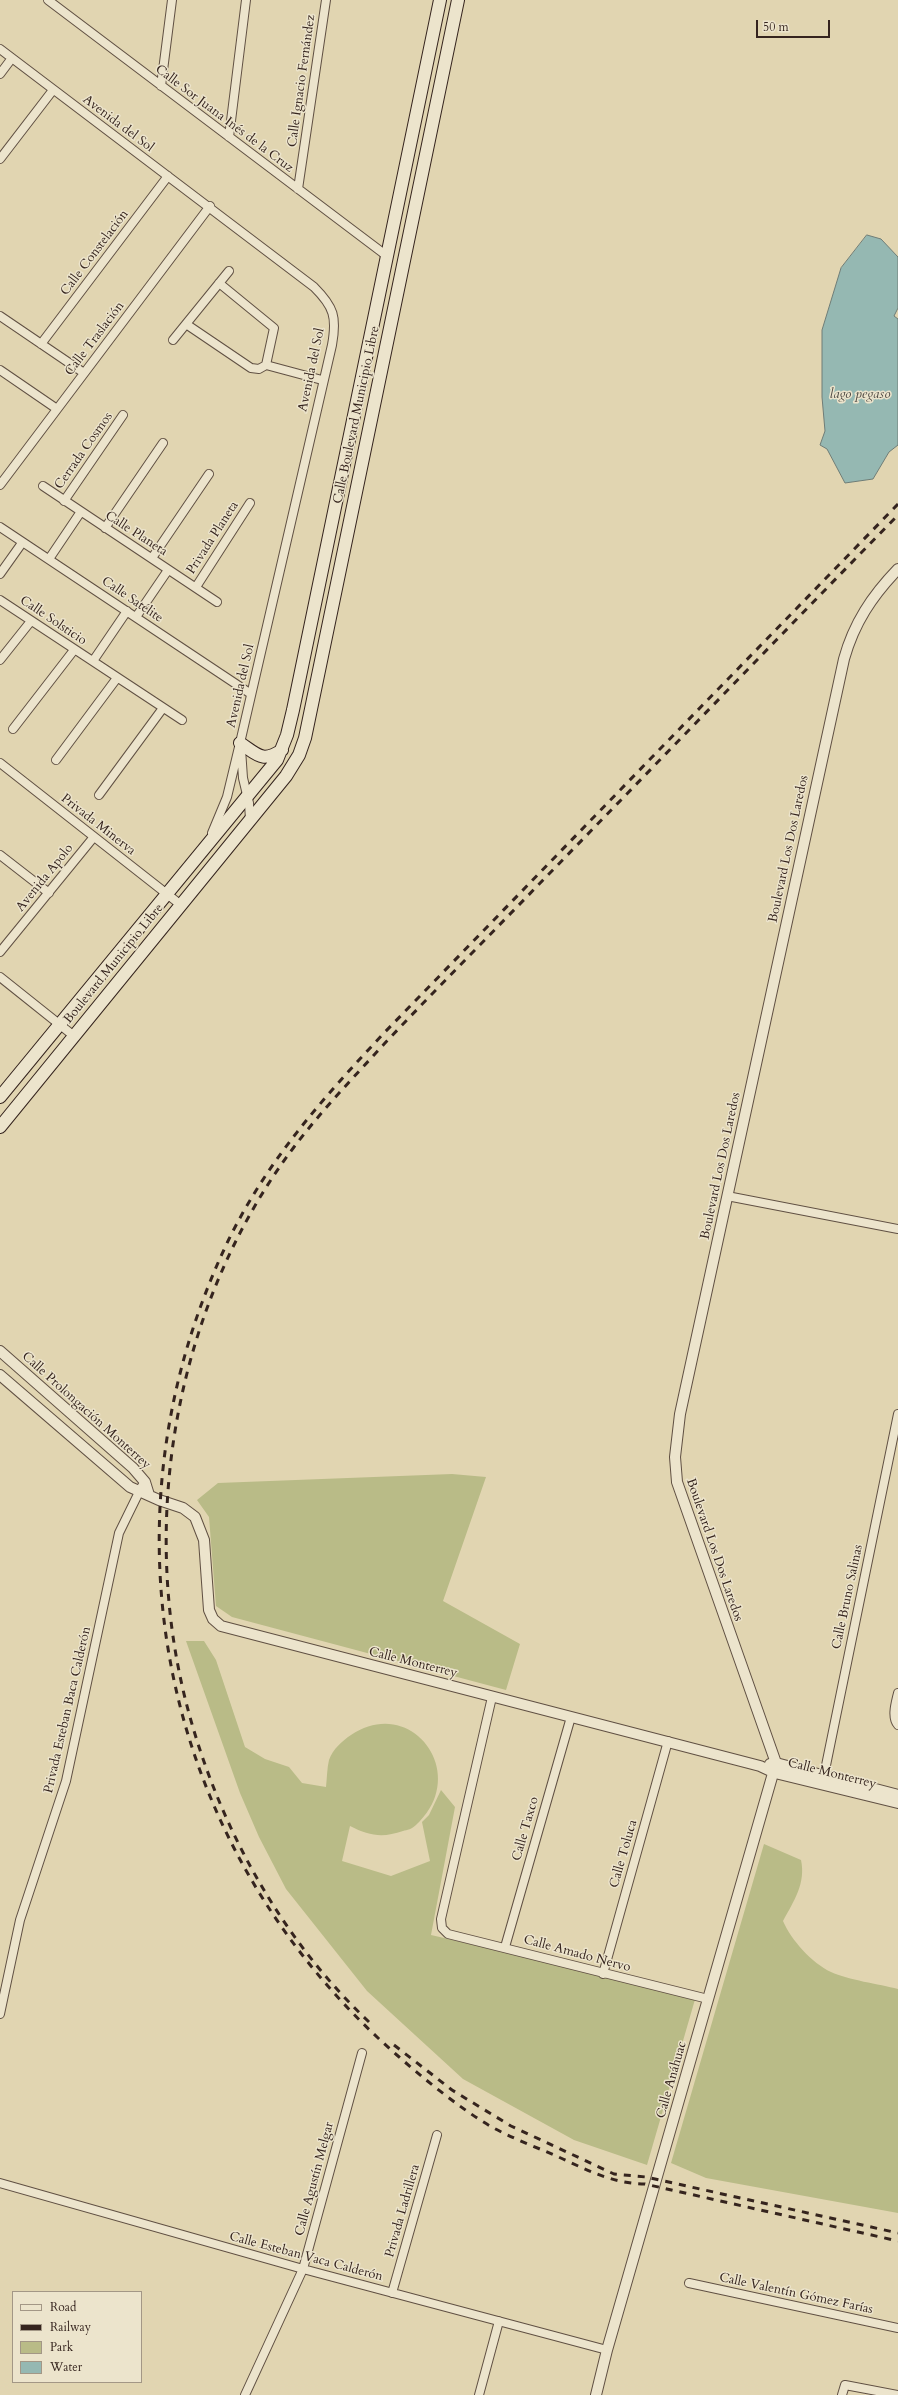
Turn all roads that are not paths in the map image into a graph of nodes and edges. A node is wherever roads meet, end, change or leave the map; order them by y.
1 (48, 0) edge
2 (172, 0) edge
3 (246, 0) edge
4 (326, 0) edge
5 (440, 0) edge
6 (458, 0) edge
7 (0, 49) edge
8 (12, 58) junction
9 (0, 74) edge
10 (161, 86) junction
11 (53, 90) junction
12 (229, 137) junction
13 (0, 158) edge
14 (168, 176) junction
15 (298, 189) junction
16 (210, 206) junction
17 (387, 256) junction
18 (229, 271) dead end
19 (219, 283) junction
20 (0, 316) edge
21 (186, 324) junction
22 (173, 340) dead end
23 (41, 344) junction
24 (266, 365) junction
25 (0, 370) edge
26 (84, 373) junction
27 (322, 380) junction
28 (58, 409) junction
29 (123, 415) dead end
30 (163, 443) dead end
31 (209, 474) dead end
32 (0, 485) edge
33 (43, 486) dead end
34 (64, 501) junction
35 (250, 503) dead end
36 (80, 513) junction
37 (0, 527) edge
38 (105, 528) junction
39 (22, 543) junction
40 (152, 558) junction
41 (49, 559) junction
42 (898, 569) edge
43 (168, 570) junction
44 (0, 574) edge
45 (196, 587) junction
46 (0, 600) edge
47 (218, 602) dead end
48 (127, 610) junction
49 (136, 617) junction
50 (31, 621) junction
51 (74, 650) junction
52 (0, 660) edge
53 (93, 662) junction
54 (117, 678) junction
55 (251, 694) junction
56 (163, 708) junction
57 (182, 720) dead end
58 (13, 729) dead end
59 (240, 743) junction
60 (283, 749) junction
61 (56, 760) dead end
62 (0, 763) edge
63 (99, 795) dead end
64 (248, 795) junction
65 (250, 820) junction
66 (93, 838) junction
67 (207, 845) junction
68 (0, 855) edge
69 (49, 893) junction
70 (167, 894) junction
71 (181, 905) junction
72 (0, 952) edge
73 (0, 977) edge
74 (60, 1024) junction
75 (74, 1036) junction
76 (0, 1096) edge
77 (0, 1127) edge
78 (727, 1196) junction
79 (898, 1229) edge
80 (0, 1352) edge
81 (0, 1375) edge
82 (898, 1414) edge
83 (144, 1493) junction
84 (898, 1692) edge
85 (492, 1697) junction
86 (571, 1717) junction
87 (898, 1725) edge
88 (668, 1741) junction
89 (775, 1768) junction
90 (823, 1781) junction
91 (898, 1795) edge
92 (898, 1803) edge
93 (505, 1947) junction
94 (603, 1974) junction
95 (708, 1999) junction
96 (0, 2014) edge
97 (362, 2053) dead end
98 (437, 2136) dead end
99 (0, 2183) edge
100 (303, 2269) junction
101 (689, 2283) dead end
102 (392, 2292) junction
103 (499, 2321) junction
104 (898, 2328) edge
105 (607, 2350) junction
106 (245, 2395) edge
107 (479, 2395) edge
108 (596, 2395) edge
109 (842, 2395) edge
110 (898, 2395) edge

1 - 10 street, Calle Sor Juana Inés de la Cruz
2 - 10 street
3 - 12 street
4 - 15 street, Calle Ignacio Fernández
5 - 17 main road, Calle Boulevard Municipio Libre
6 - 65 main road, Calle Boulevard Municipio Libre
7 - 8 street, Avenida del Sol
8 - 9 street
8 - 11 street, Avenida del Sol
10 - 12 street, Calle Sor Juana Inés de la Cruz
11 - 13 street
11 - 14 street, Avenida del Sol
12 - 15 street, Calle Sor Juana Inés de la Cruz
14 - 16 street, Avenida del Sol
14 - 23 street, Calle Constelación
15 - 17 street, Calle Sor Juana Inés de la Cruz
16 - 26 street, Calle Traslación
16 - 27 street, Avenida del Sol
17 - 60 main road, Calle Boulevard Municipio Libre
18 - 19 street
19 - 21 street
19 - 24 street
20 - 23 street
21 - 22 street
21 - 24 street
23 - 26 street
24 - 27 street
25 - 28 street
26 - 28 street, Calle Traslación
27 - 55 street, Avenida del Sol
28 - 32 street, Calle Traslación
29 - 34 street, Cerrada Cosmos
30 - 38 street
31 - 40 street
33 - 34 street, Calle Planeta
34 - 36 street, Calle Planeta
35 - 45 street, Privada Planeta
36 - 38 street, Calle Planeta
36 - 41 street
37 - 39 street, Calle Satélite
38 - 40 street, Calle Planeta
39 - 41 street, Calle Satélite
39 - 44 street
40 - 43 street, Calle Planeta
41 - 48 street, Calle Satélite
42 - 78 street, Boulevard Los Dos Laredos
43 - 45 street, Calle Planeta
43 - 49 street
45 - 47 street, Calle Planeta
46 - 50 street, Calle Solsticio
48 - 49 street, Calle Satélite
48 - 53 street, Calle Solsticio
49 - 55 street, Calle Satélite
50 - 51 street, Calle Solsticio
50 - 52 street
51 - 53 street, Calle Solsticio
51 - 58 street
53 - 54 street, Calle Solsticio
54 - 56 street, Calle Solsticio
54 - 61 street
55 - 59 street, Avenida del Sol
56 - 57 street, Calle Solsticio
56 - 63 street
59 - 60 main road
59 - 64 street
59 - 67 street, Avenida del Sol
60 - 64 main road, Calle Boulevard Municipio Libre
62 - 66 street, Privada Minerva
64 - 65 street
64 - 67 main road, Boulevard Municipio Libre
65 - 71 main road, Boulevard Municipio Libre
66 - 69 street, Avenida Apolo
66 - 70 street, Privada Minerva
67 - 70 main road, Boulevard Municipio Libre
68 - 69 street
69 - 72 street, Avenida Apolo
70 - 71 street, Privada Minerva
70 - 74 main road, Boulevard Municipio Libre
71 - 75 main road, Boulevard Municipio Libre
73 - 74 street
74 - 75 street
74 - 76 main road, Boulevard Municipio Libre
75 - 77 main road, Boulevard Municipio Libre
78 - 79 street
78 - 89 street, Boulevard Los Dos Laredos
80 - 83 street, Calle Prolongación Monterrey
81 - 83 street, Calle Prolongación Monterrey
82 - 90 street, Calle Bruno Salinas
83 - 85 street, Calle Monterrey
83 - 96 street, Privada Esteban Baca Calderón
84 - 87 street
85 - 86 street, Calle Monterrey
85 - 93 street, Calle Amado Nervo
86 - 88 street, Calle Monterrey
86 - 93 street, Calle Taxco
88 - 89 street, Calle Monterrey
88 - 94 street, Calle Toluca
89 - 90 street, Calle Monterrey
89 - 95 street, Calle Anáhuac
90 - 91 street, Calle Monterrey
90 - 92 street, Calle Monterrey
93 - 94 street, Calle Amado Nervo
94 - 95 street, Calle Amado Nervo
95 - 105 street, Calle Anáhuac
97 - 100 street, Calle Agustín Melgar
98 - 102 street, Privada Ladrillera
99 - 100 street, Calle Esteban Vaca Calderón
100 - 102 street, Calle Esteban Vaca Calderón
100 - 106 street, Calle Agustín Melgar
101 - 104 street, Calle Valentín Gómez Farías
102 - 103 street, Calle Esteban Vaca Calderón
103 - 105 street, Calle Esteban Vaca Calderón
103 - 107 street
105 - 108 street, Calle Anáhuac
109 - 110 street

